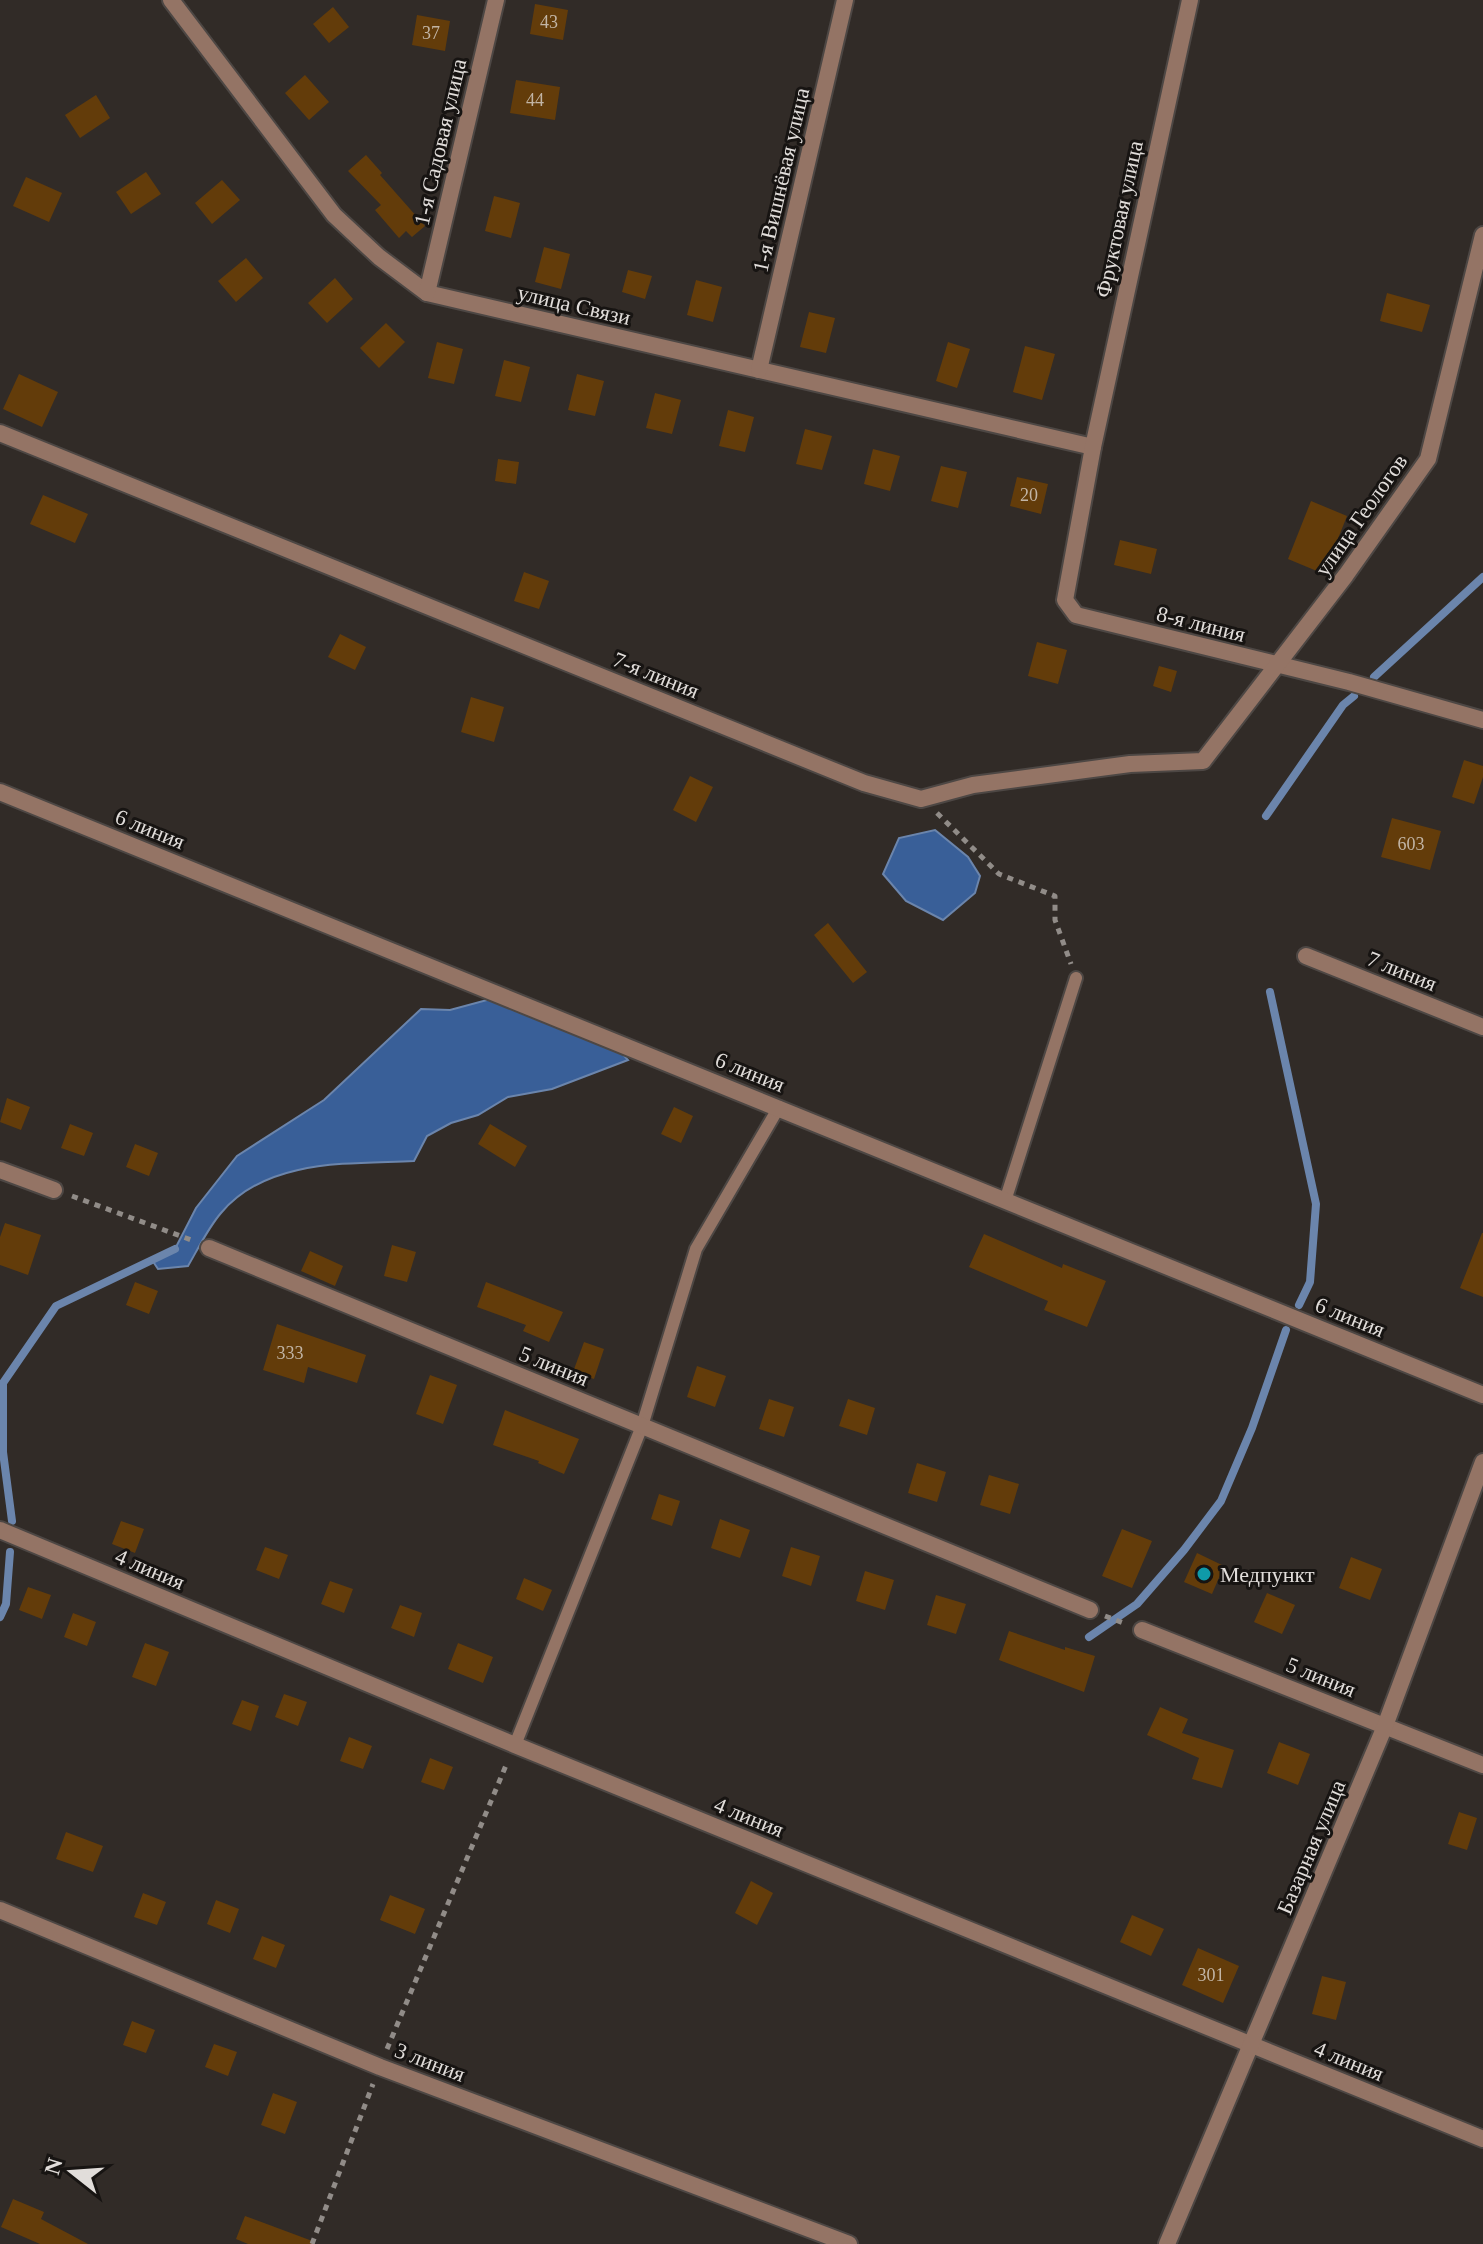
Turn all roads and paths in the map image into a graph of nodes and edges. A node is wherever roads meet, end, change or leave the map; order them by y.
1 (171, 0) edge
2 (496, 0) edge
3 (845, 0) edge
4 (1190, 0) edge
5 (1483, 235) edge
6 (427, 293) junction
7 (759, 370) junction
8 (0, 433) edge
9 (1093, 447) junction
10 (1277, 666) junction
11 (1483, 720) edge
12 (0, 792) edge
13 (921, 799) junction
14 (1306, 956) dead end
15 (1076, 978) joint
16 (1483, 1027) edge
17 (779, 1107) junction
18 (0, 1170) edge
19 (54, 1190) joint
20 (1005, 1201) junction
21 (209, 1248) joint
22 (1483, 1395) edge
23 (642, 1426) junction
24 (1483, 1462) edge
25 (0, 1530) edge
26 (1090, 1610) joint
27 (1142, 1630) joint
28 (1385, 1726) junction
29 (515, 1745) junction
30 (1483, 1765) edge
31 (0, 1910) edge
32 (1252, 2047) junction
33 (380, 2067) junction
34 (1483, 2139) edge
35 (312, 2244) edge
36 (849, 2244) edge
37 (1167, 2244) edge

1 - 6 street, улица Связи
2 - 6 street, 1-я Садовая улица
3 - 7 street, 1-я Вишнёвая улица
4 - 9 street, Фруктовая улица
5 - 10 street, улица Геологов
6 - 7 street, улица Связи
7 - 9 street, улица Связи
8 - 13 street, 7-я линия
9 - 10 street, 8-я линия
10 - 11 street, 8-я линия
10 - 13 street, 7-я линия
12 - 17 street, 6 линия
13 - 15 path
14 - 16 street, 7 линия
15 - 20 lane
17 - 20 street, 6 линия
17 - 23 lane
18 - 19 street
19 - 21 path
20 - 22 street, 6 линия
21 - 23 street, 5 линия
23 - 26 street, 5 линия
23 - 29 lane
24 - 28 street, Базарная улица
25 - 29 street, 4 линия
26 - 27 path
27 - 28 street, 5 линия
28 - 30 street, 5 линия
28 - 32 street, Базарная улица
29 - 32 street, 4 линия
29 - 33 path
31 - 33 street, 3 линия
32 - 34 street, 4 линия
32 - 37 street, Базарная улица
33 - 35 path
33 - 36 street, 3 линия

